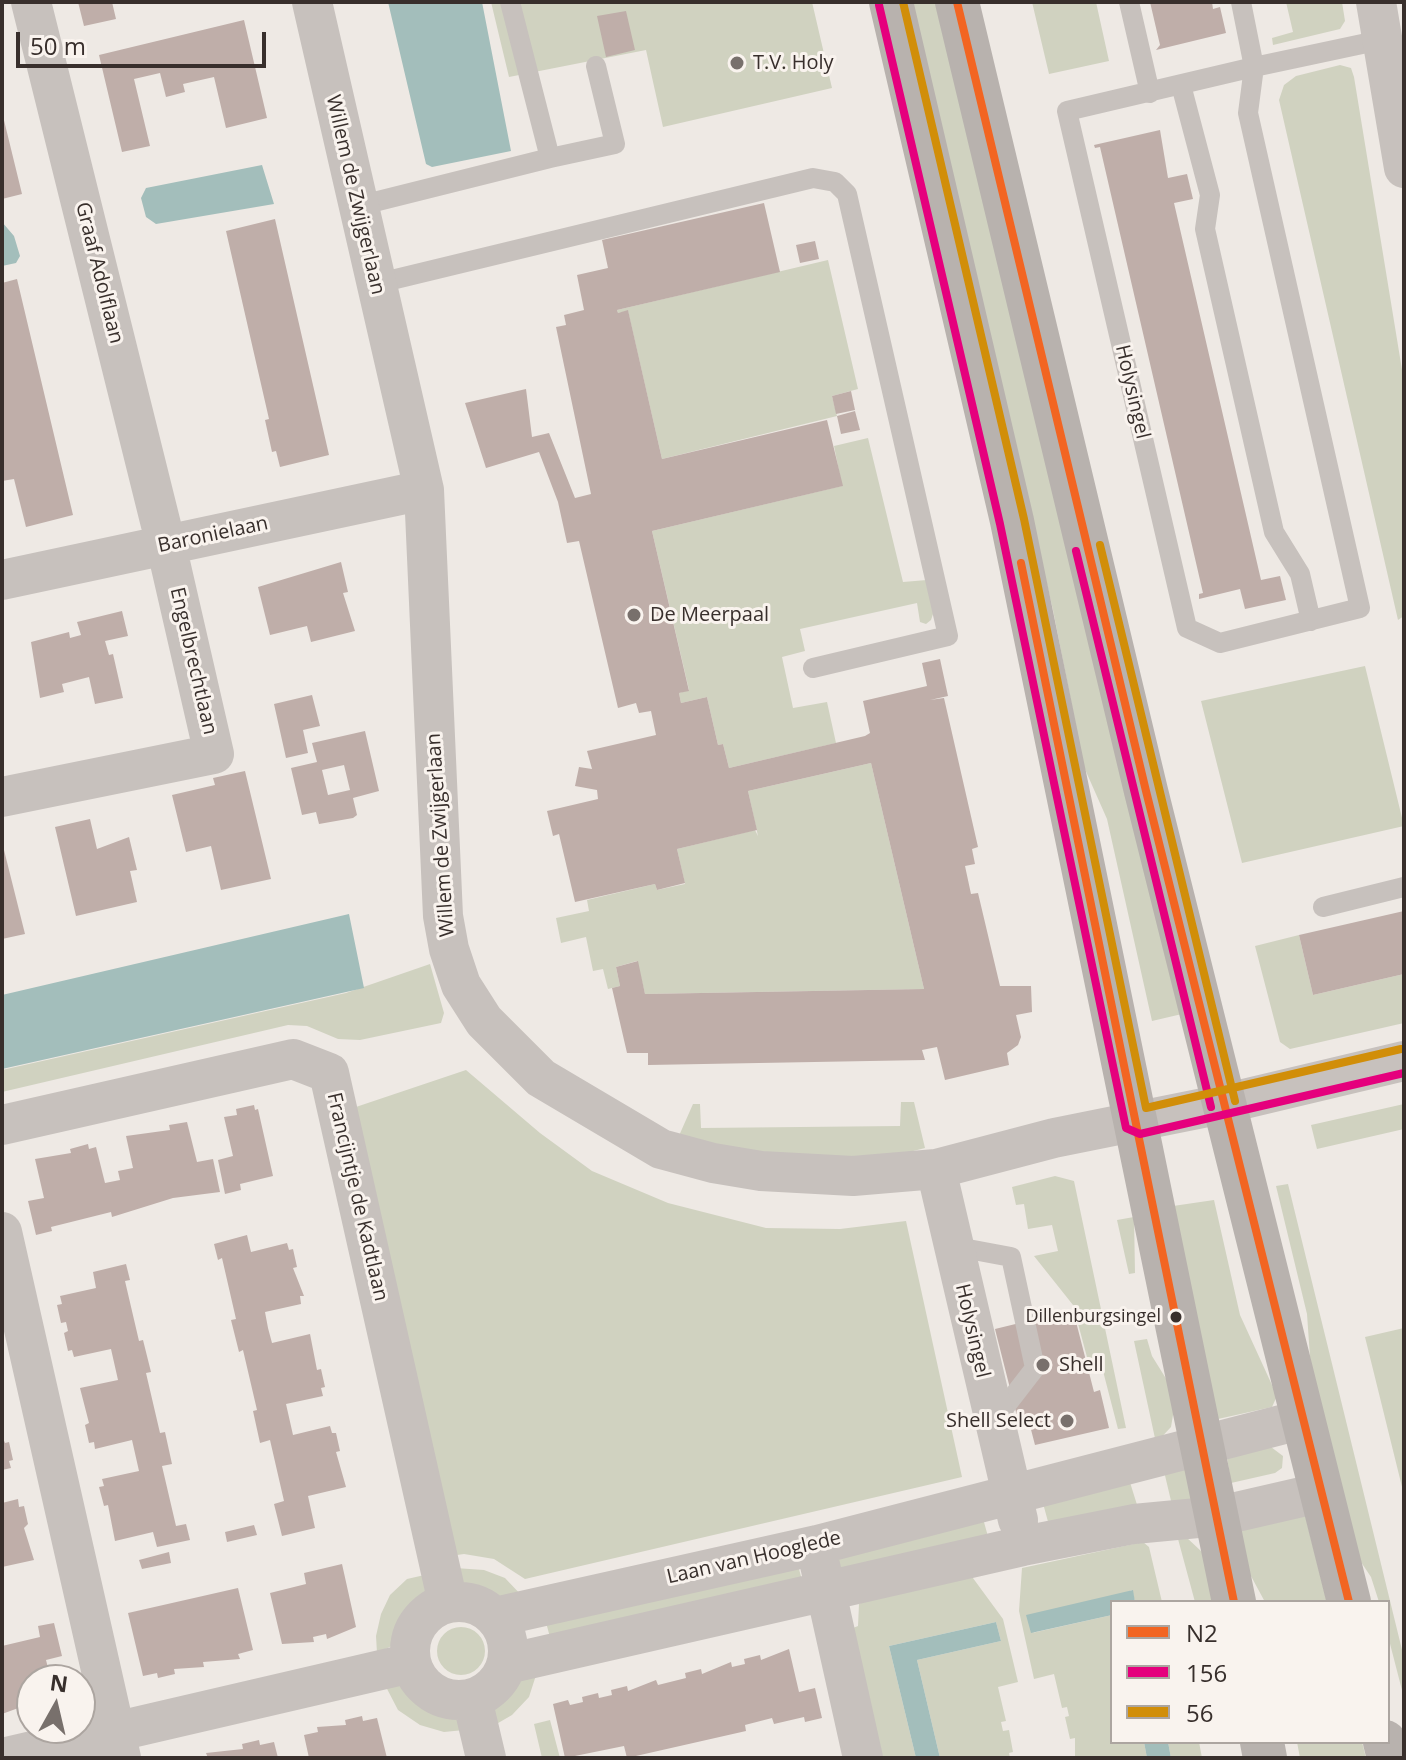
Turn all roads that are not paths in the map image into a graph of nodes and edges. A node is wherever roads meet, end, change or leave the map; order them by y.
1 (31, 2) edge
2 (312, 2) edge
3 (510, 2) edge
4 (891, 2) edge
5 (957, 2) edge
6 (1129, 2) edge
7 (1241, 2) edge
8 (1379, 21) edge
9 (596, 66) dead end
10 (1254, 67) junction
11 (1181, 85) junction
12 (1150, 93) junction
13 (550, 158) junction
14 (1404, 168) edge
15 (358, 206) junction
16 (375, 284) junction
17 (424, 490) junction
18 (166, 545) junction
19 (2, 580) edge
20 (1311, 621) junction
21 (813, 668) dead end
22 (2, 797) edge
23 (1404, 887) edge
24 (1323, 907) dead end
25 (1404, 1061) edge
26 (1223, 1104) junction
27 (1137, 1122) junction
28 (2, 1125) edge
29 (936, 1169) junction
30 (2, 1232) edge
31 (952, 1246) junction
32 (1300, 1420) junction
33 (994, 1422) junction
34 (1203, 1443) junction
35 (1012, 1493) junction
36 (1319, 1493) junction
37 (1219, 1516) junction
38 (817, 1545) junction
39 (1023, 1546) junction
40 (826, 1592) junction
41 (1234, 1600) edge
42 (1348, 1600) edge
43 (448, 1603) junction
44 (495, 1617) junction
45 (411, 1663) junction
46 (507, 1664) junction
47 (472, 1699) junction
48 (118, 1745) edge
49 (2, 1758) edge
50 (486, 1758) edge
51 (863, 1758) edge

1 - 18 street, Graaf Adolflaan
2 - 15 street, Willem de Zwijgerlaan
3 - 13 lane
4 - 27 street
5 - 26 street
6 - 12 lane
7 - 10 lane, Holysingel
8 - 10 lane, Holysingel
8 - 14 street
9 - 13 lane
10 - 11 lane, Holysingel
10 - 20 lane, Holysingel
11 - 12 lane, Holysingel
11 - 20 lane
12 - 20 lane, Holysingel
13 - 15 lane
15 - 16 street, Willem de Zwijgerlaan
16 - 17 street, Willem de Zwijgerlaan
16 - 21 lane
17 - 18 street, Baronielaan
17 - 29 street, Willem de Zwijgerlaan
18 - 19 street, Baronielaan
18 - 22 street, Engelbrechtlaan
23 - 24 lane
25 - 26 street
26 - 27 street
26 - 32 street
27 - 29 street, Willem de Zwijgerlaan
27 - 34 street
28 - 43 street, Francijntje de Kadtlaan
29 - 31 street, Holysingel
30 - 48 street
31 - 33 street, Holysingel
31 - 33 lane
32 - 34 street
32 - 36 street
33 - 35 street, Holysingel
34 - 35 street
34 - 37 street
35 - 38 street, Laan van Hooglede
35 - 39 street, Holysingel
36 - 37 street
36 - 42 street
37 - 39 street
37 - 41 street
38 - 40 street
38 - 44 street, Laan van Hooglede
39 - 40 street
40 - 46 street
40 - 51 street
43 - 44 street
43 - 45 street
44 - 46 street
45 - 47 street
45 - 48 street
46 - 47 street
47 - 50 street
48 - 49 street

